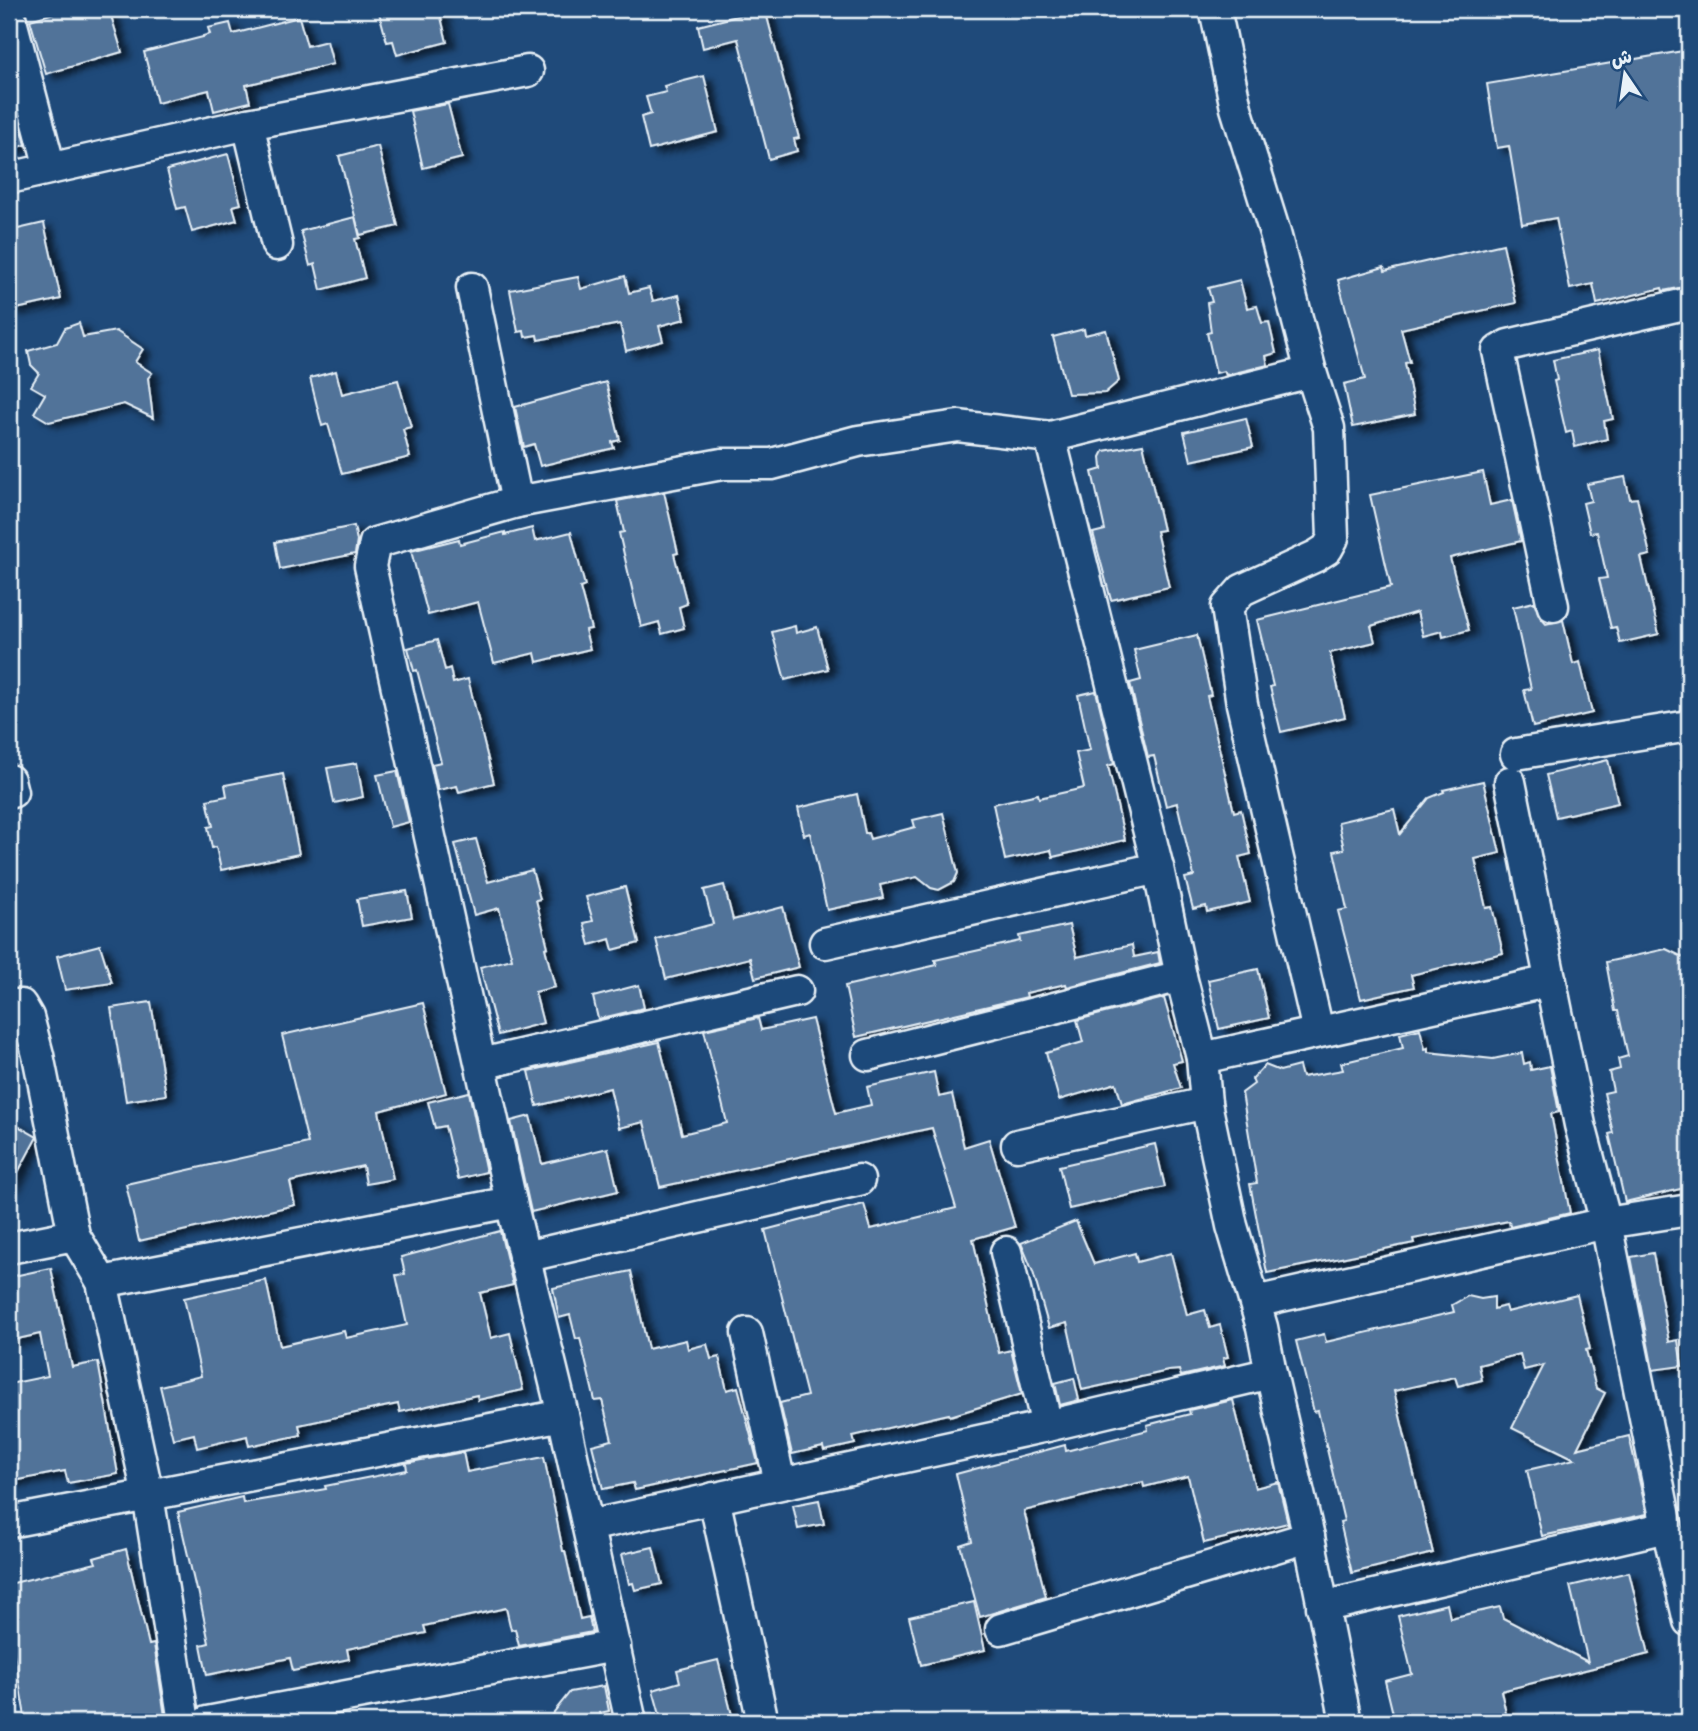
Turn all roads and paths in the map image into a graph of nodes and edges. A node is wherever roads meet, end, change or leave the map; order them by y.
1 (1215, 9) edge
2 (9, 13) edge
3 (528, 71) dead end
4 (248, 124) junction
5 (50, 168) junction
6 (9, 178) edge
7 (277, 246) dead end
8 (472, 288) dead end
9 (1689, 303) edge
10 (1311, 372) junction
11 (1050, 437) junction
12 (517, 502) junction
13 (1553, 606) dead end
14 (1689, 726) edge
15 (1158, 868) junction
16 (825, 943) dead end
17 (1181, 976) junction
18 (1551, 981) junction
19 (797, 991) dead end
20 (9, 1005) edge
21 (1318, 1031) junction
22 (867, 1055) dead end
23 (1202, 1058) junction
24 (481, 1064) junction
25 (1206, 1102) junction
26 (1017, 1145) dead end
27 (859, 1180) dead end
28 (511, 1202) junction
29 (1689, 1210) edge
30 (1606, 1223) junction
31 (74, 1235) junction
32 (9, 1248) edge
33 (1006, 1252) dead end
34 (524, 1257) junction
35 (102, 1282) junction
36 (1255, 1302) junction
37 (747, 1333) dead end
38 (1271, 1373) junction
39 (563, 1415) junction
40 (1047, 1426) junction
41 (780, 1483) junction
42 (148, 1495) junction
43 (714, 1498) junction
44 (9, 1522) edge
45 (589, 1526) junction
46 (1667, 1527) junction
47 (1309, 1537) junction
48 (1322, 1607) junction
49 (1689, 1621) edge
50 (1000, 1629) dead end
51 (615, 1646) junction
52 (184, 1722) edge
53 (208, 1722) edge
54 (631, 1722) edge
55 (763, 1722) edge
56 (1346, 1722) edge

1 - 10 street
2 - 5 street
3 - 4 street
4 - 5 street
4 - 7 street
5 - 6 street
8 - 12 street
9 - 13 street
10 - 11 street
10 - 21 street
11 - 12 street
11 - 15 street
12 - 24 street
14 - 18 street
15 - 16 street
15 - 17 street
17 - 22 street
17 - 23 street
18 - 21 street
18 - 30 street
19 - 24 street
20 - 31 street
21 - 23 street
23 - 25 street
24 - 28 street
25 - 26 street
25 - 36 street
27 - 34 street
28 - 34 street
28 - 35 street
29 - 30 street
30 - 36 street
30 - 46 street
31 - 32 street
31 - 35 street
33 - 40 street
34 - 39 street
35 - 42 street
36 - 38 street
37 - 41 street
38 - 40 street
38 - 47 street
39 - 42 street
39 - 45 street
40 - 41 street
41 - 43 street
42 - 44 street
42 - 52 street
43 - 45 street
43 - 55 street
45 - 51 street
46 - 48 street
46 - 49 street
47 - 48 street
47 - 50 street
48 - 56 street
51 - 53 street
51 - 54 street

